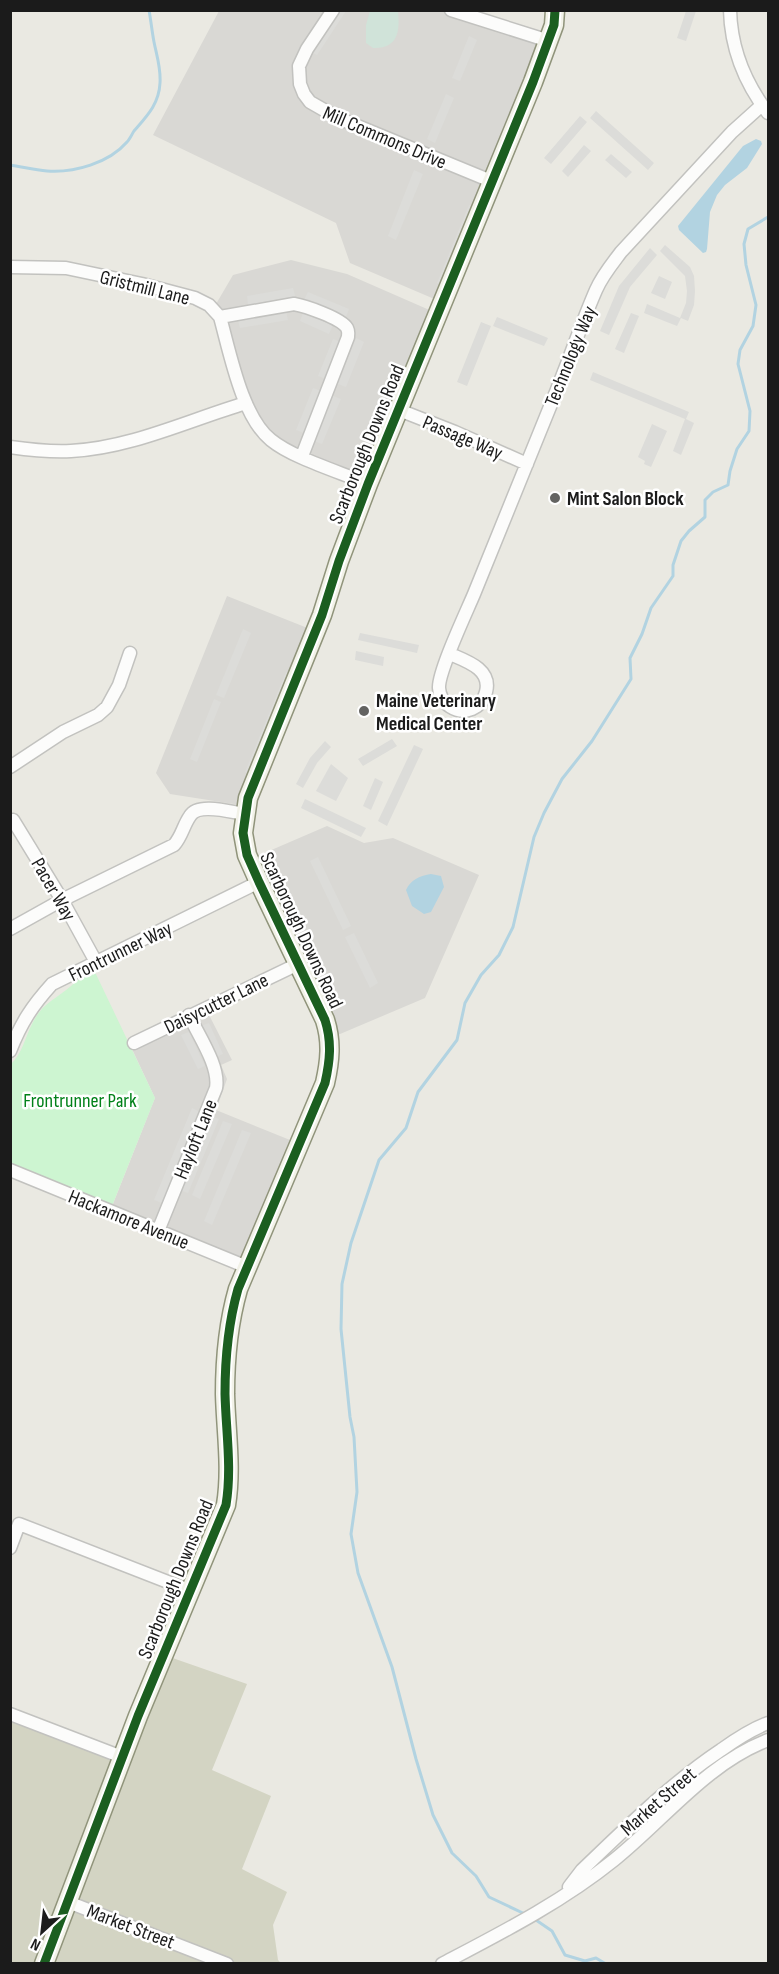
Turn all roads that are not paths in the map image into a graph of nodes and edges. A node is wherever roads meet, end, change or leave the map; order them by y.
1 (333, 10) edge
2 (451, 10) edge
3 (730, 10) edge
4 (555, 22) edge
5 (765, 109) edge
6 (491, 181) junction
7 (10, 267) edge
8 (220, 317) junction
9 (246, 403) junction
10 (399, 410) junction
11 (10, 447) edge
12 (302, 456) junction
13 (527, 464) junction
14 (368, 484) junction
15 (130, 653) dead end
16 (450, 654) junction
17 (10, 766) edge
18 (244, 814) junction
19 (11, 819) edge
20 (259, 882) junction
21 (62, 900) junction
22 (10, 929) edge
23 (96, 962) junction
24 (298, 964) junction
25 (189, 1015) junction
26 (134, 1043) dead end
27 (10, 1051) edge
28 (10, 1170) edge
29 (158, 1231) junction
30 (247, 1267) junction
31 (10, 1548) edge
32 (191, 1591) junction
33 (10, 1714) edge
34 (768, 1723) edge
35 (768, 1740) edge
36 (122, 1757) junction
37 (562, 1897) junction
38 (68, 1902) junction
39 (44, 1964) edge
40 (227, 1964) edge
41 (442, 1964) edge

1 - 6 street, Mill Commons Drive
2 - 4 street
3 - 5 street
4 - 6 street, Scarborough Downs Road
5 - 13 street, Technology Way
6 - 10 street, Scarborough Downs Road
7 - 8 street, Gristmill Lane
8 - 9 street
8 - 12 street
9 - 11 street
9 - 12 street
10 - 13 street, Passage Way
10 - 14 street, Scarborough Downs Road
12 - 14 street
13 - 16 street, Technology Way
14 - 18 street, Scarborough Downs Road
15 - 17 street
16 - 16 street, Technology Way
18 - 20 street, Scarborough Downs Road
18 - 21 street
19 - 21 street, Pacer Way
20 - 23 street, Frontrunner Way
20 - 24 street, Scarborough Downs Road
21 - 22 street
21 - 23 street, Pacer Way
23 - 27 street, Frontrunner Way
24 - 25 street, Daisycutter Lane
24 - 30 street, Scarborough Downs Road
25 - 26 street, Daisycutter Lane
25 - 29 street, Hayloft Lane
28 - 29 street, Hackamore Avenue
29 - 30 street, Hackamore Avenue
30 - 32 street, Scarborough Downs Road
31 - 32 street
32 - 36 street, Scarborough Downs Road
33 - 36 street
34 - 37 street, Market Street
35 - 37 street, Market Street
36 - 38 street, Scarborough Downs Road
37 - 41 street, Market Street
38 - 39 street, Scarborough Downs Road
38 - 40 street, Market Street

